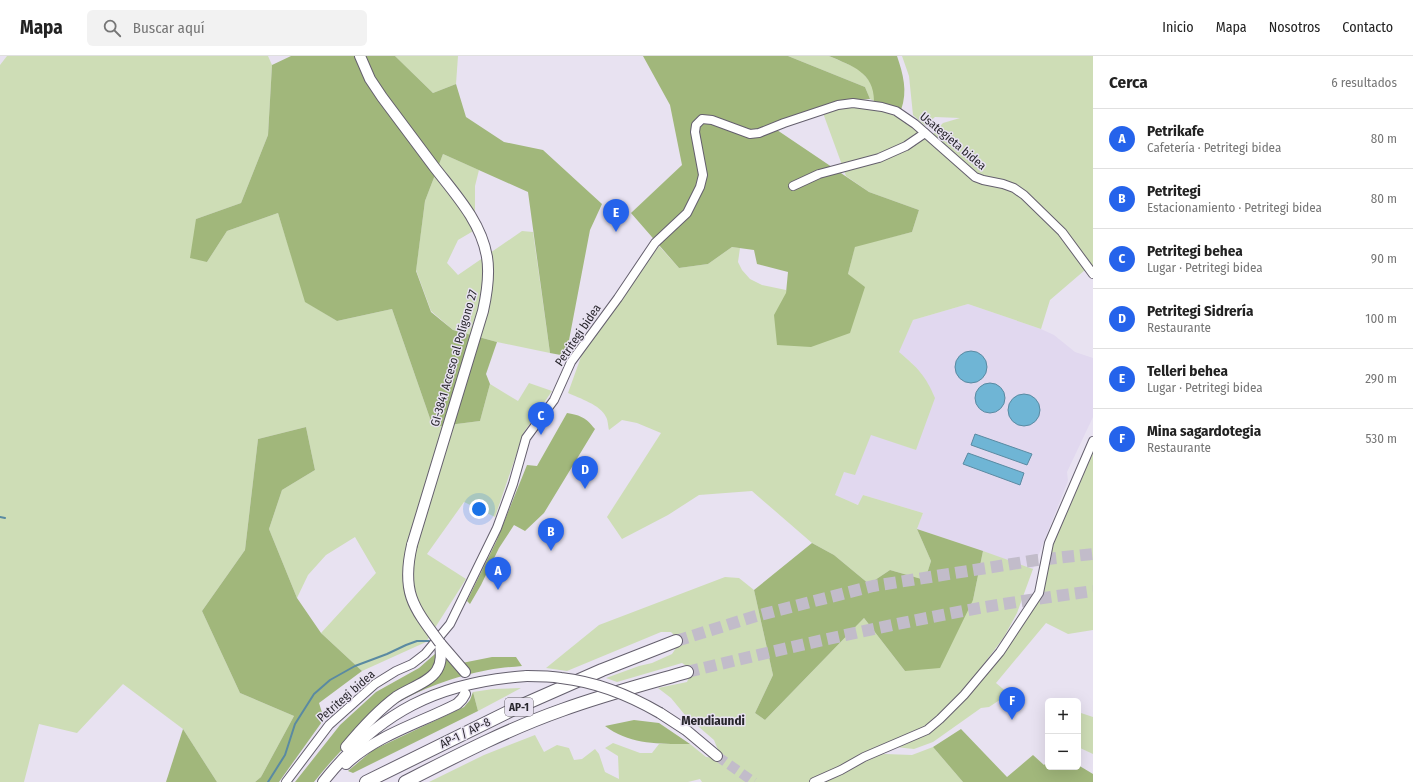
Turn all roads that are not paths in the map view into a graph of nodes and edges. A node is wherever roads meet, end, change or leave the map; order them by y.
1 (360, 56) edge
2 (882, 106) joint
3 (925, 133) junction
4 (793, 186) dead end
5 (1093, 274) edge
6 (1093, 441) edge
7 (676, 641) tunnel mouth
8 (440, 643) junction
9 (465, 672) dead end
10 (687, 672) tunnel mouth
11 (466, 694) dead end
12 (717, 756) tunnel mouth
13 (338, 763) junction
14 (286, 782) edge
15 (323, 782) edge
16 (328, 782) edge
17 (366, 782) edge
18 (405, 782) edge
19 (814, 782) edge

1 - 8 main road, GI-3841 Acceso al Polígono 27, bridge
2 - 3 street, Usategieta bidea
2 - 14 street, Petritegi bidea
3 - 4 street
3 - 5 street, Usategieta bidea
6 - 19 street
7 - 17 highway, AP-1 / AP-8 / AP-1
8 - 9 main road, GI-3841 Acceso al Polígono 27
8 - 13 main road
10 - 18 highway, AP-1 / AP-8 / AP-1
11 - 16 main road
12 - 13 main road, bridge
13 - 15 main road

